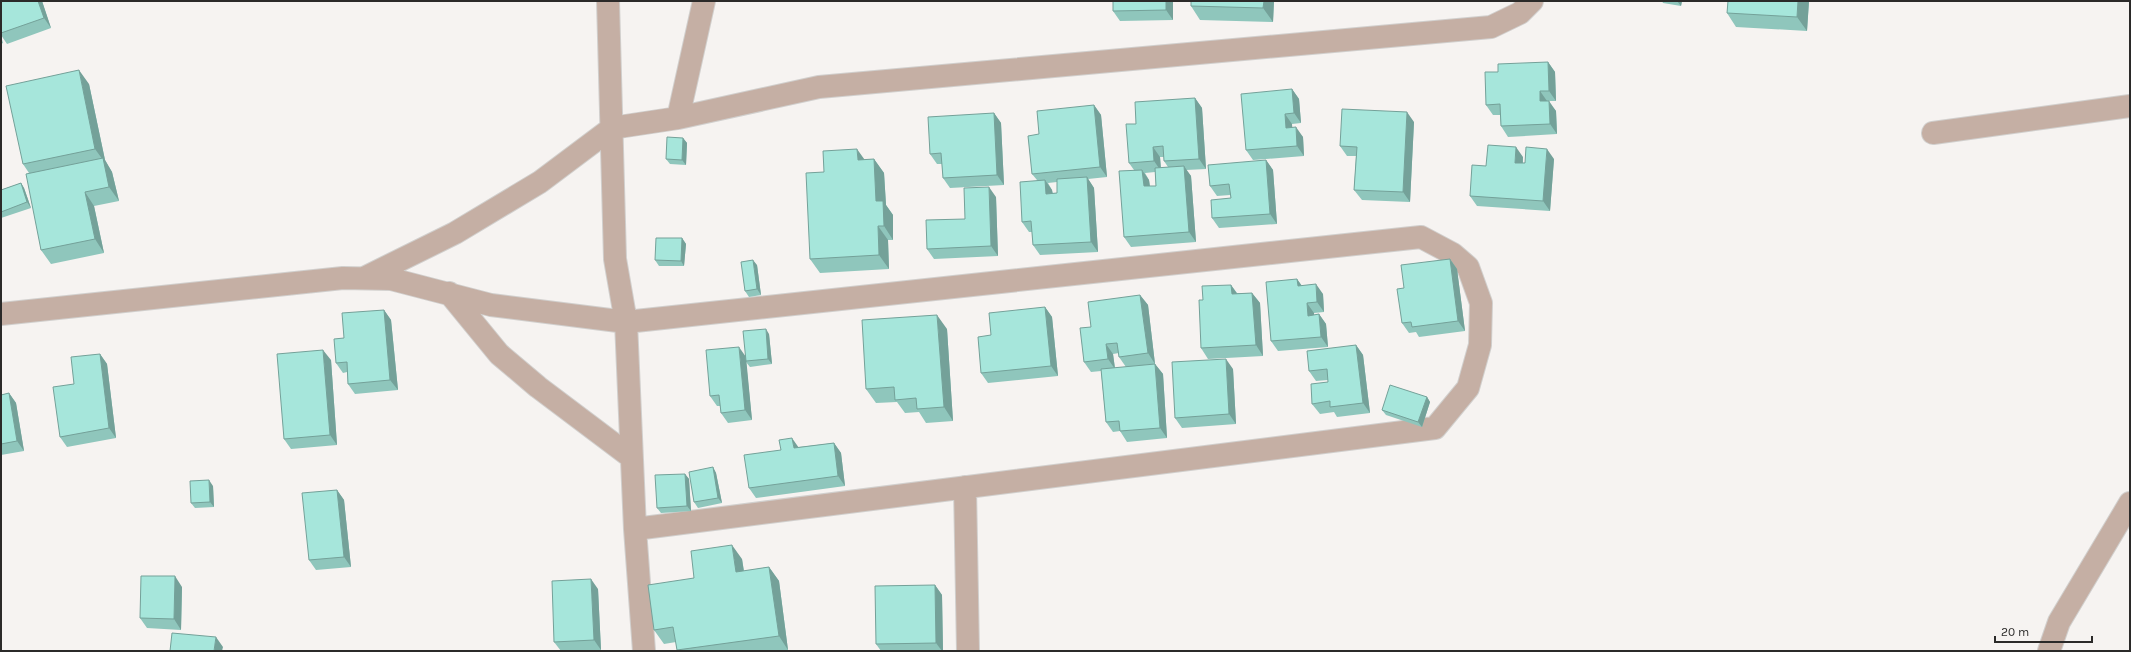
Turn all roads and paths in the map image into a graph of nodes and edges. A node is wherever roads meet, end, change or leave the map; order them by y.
1 (608, 1) edge
2 (704, 1) edge
3 (1532, 1) edge
4 (2130, 106) edge
5 (678, 118) junction
6 (612, 128) junction
7 (1933, 133) dead end
8 (363, 278) junction
9 (449, 293) junction
10 (1, 314) edge
11 (626, 322) junction
12 (631, 457) junction
13 (965, 487) junction
14 (2130, 503) edge
15 (635, 529) junction
16 (644, 651) edge
17 (968, 651) edge
18 (2049, 651) edge

1 - 6 street
2 - 5 street
3 - 5 street
4 - 7 street
5 - 6 street
6 - 8 street
6 - 11 street
8 - 9 street
8 - 10 street
9 - 11 street
9 - 12 street
11 - 12 street
11 - 13 street
12 - 15 street
13 - 15 street
13 - 17 street
14 - 18 street
15 - 16 street

